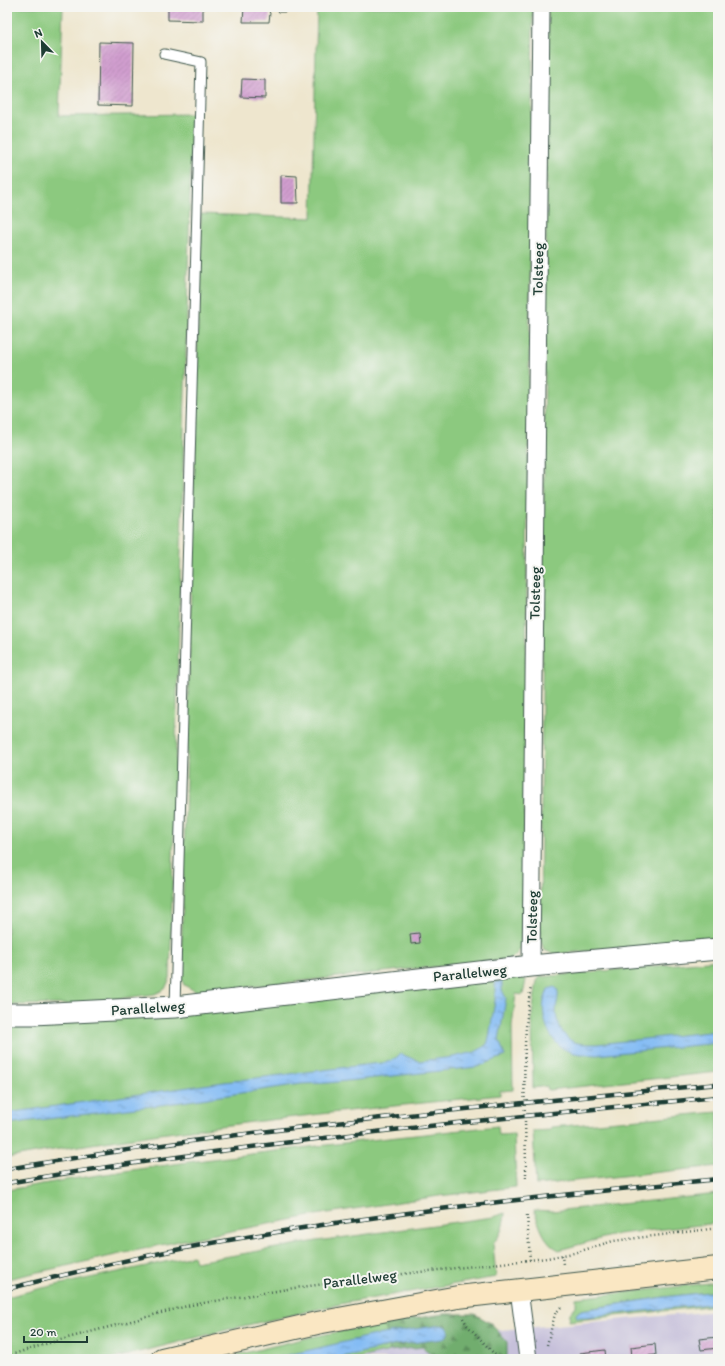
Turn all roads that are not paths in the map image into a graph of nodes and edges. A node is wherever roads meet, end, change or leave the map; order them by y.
1 (541, 7) edge
2 (164, 54) dead end
3 (718, 949) edge
4 (532, 966) junction
5 (175, 1007) junction
6 (7, 1014) edge
7 (718, 1268) edge
8 (519, 1290) junction
9 (162, 1359) edge
10 (528, 1359) edge

1 - 4 street, Tolsteeg
2 - 5 lane
3 - 4 street, Parallelweg
4 - 5 street, Parallelweg
5 - 6 street, Parallelweg
7 - 8 main road
8 - 9 main road
8 - 10 street

